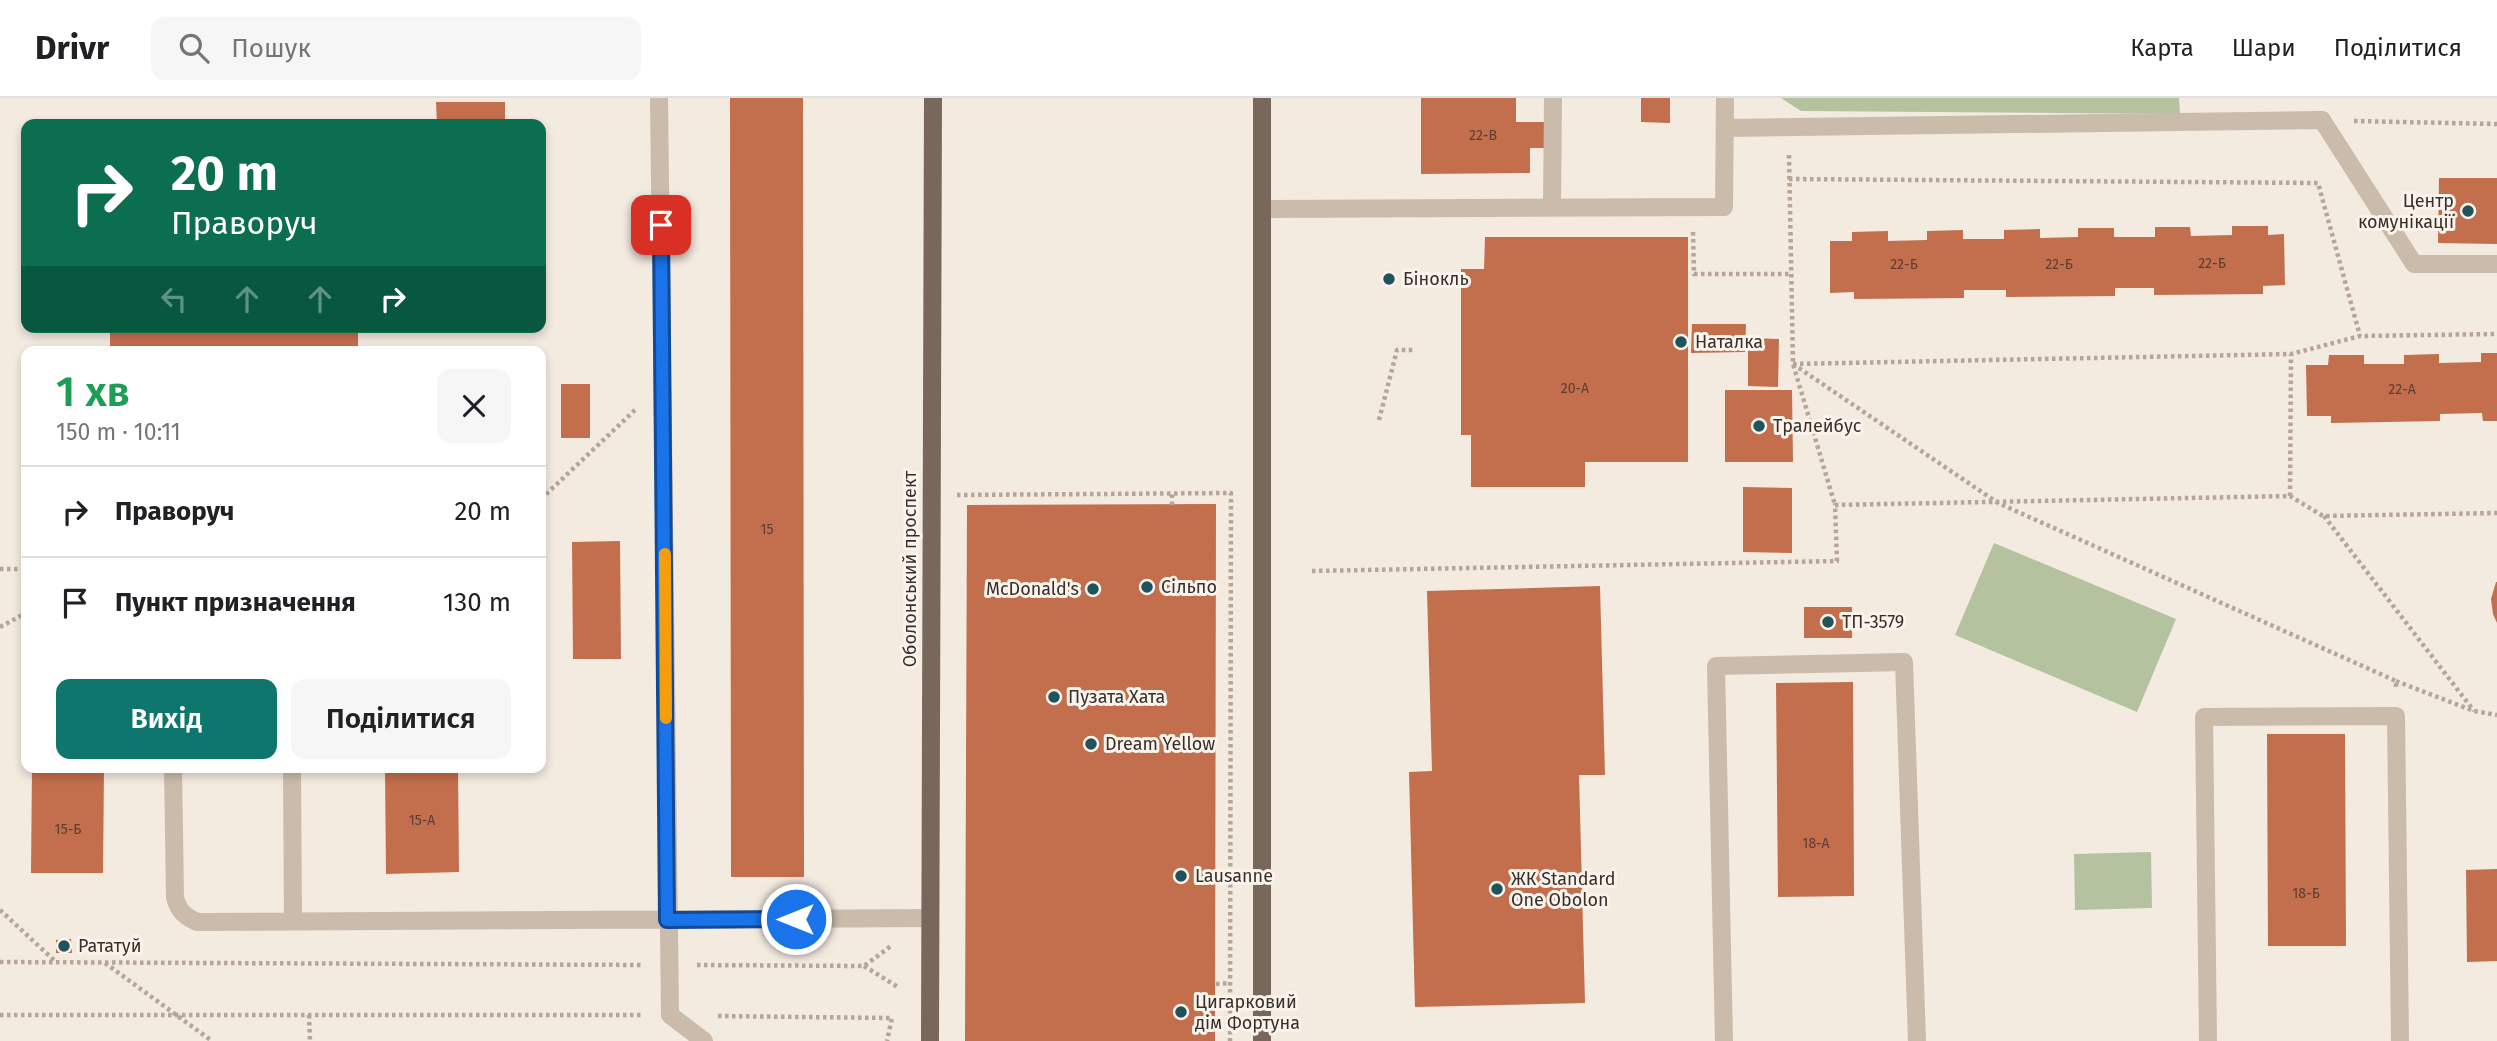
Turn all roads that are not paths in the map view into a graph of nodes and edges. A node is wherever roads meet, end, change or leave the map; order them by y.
1 (659, 98) edge
2 (933, 98) edge
3 (1262, 98) edge
4 (1553, 98) edge
5 (1725, 98) edge
6 (1725, 128) junction
7 (1552, 206) junction
8 (1262, 208) junction
9 (2497, 264) edge
10 (173, 773) edge
11 (292, 773) edge
12 (930, 918) junction
13 (667, 920) junction
14 (293, 921) junction
15 (704, 1041) edge
16 (930, 1041) edge
17 (1262, 1041) edge
18 (1724, 1041) edge
19 (1917, 1041) edge
20 (2208, 1041) edge
21 (2400, 1041) edge

1 - 13 lane
2 - 12 main road, Оболонський проспект
3 - 8 main road
4 - 7 lane
5 - 6 lane
6 - 7 lane
6 - 9 lane
7 - 8 lane
8 - 17 main road
10 - 14 lane
11 - 14 lane
12 - 13 lane
12 - 16 main road, Оболонський проспект
13 - 14 lane
13 - 15 lane
18 - 19 lane
20 - 21 lane

